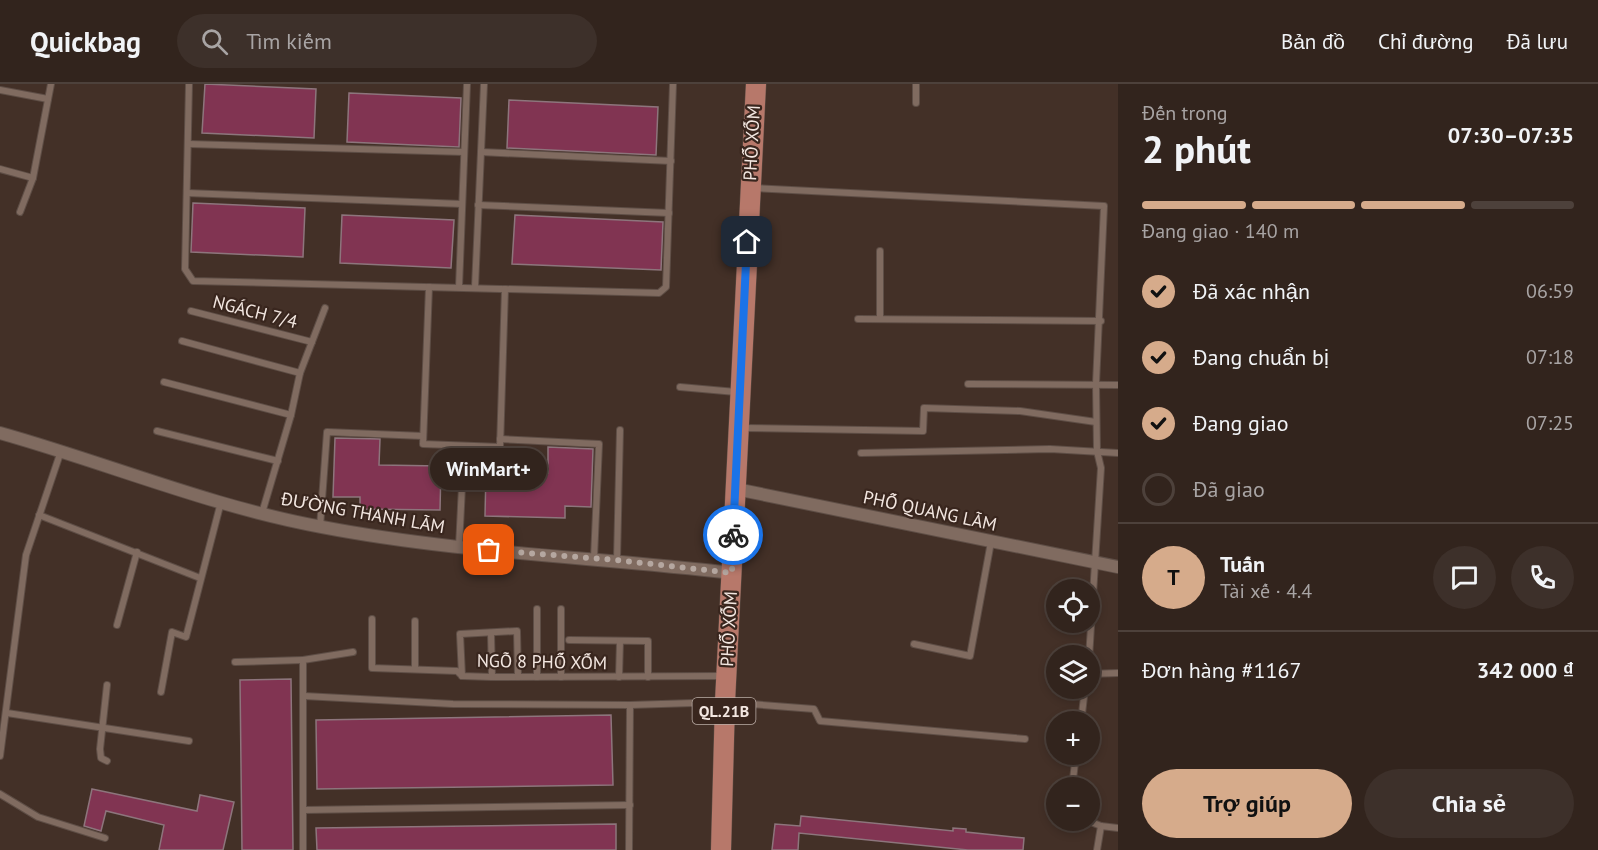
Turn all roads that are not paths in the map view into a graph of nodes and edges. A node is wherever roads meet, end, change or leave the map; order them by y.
1 (51, 84) edge
2 (189, 84) edge
3 (467, 84) edge
4 (484, 84) edge
5 (673, 84) edge
6 (756, 84) edge
7 (916, 84) edge
8 (0, 90) edge
9 (48, 99) junction
10 (916, 103) dead end
11 (189, 144) junction
12 (465, 152) junction
13 (481, 152) junction
14 (671, 161) junction
15 (0, 169) edge
16 (33, 178) junction
17 (750, 188) junction
18 (187, 194) junction
19 (462, 204) junction
20 (478, 205) junction
21 (20, 212) dead end
22 (669, 213) junction
23 (880, 251) dead end
24 (429, 287) junction
25 (459, 287) junction
26 (475, 288) junction
27 (505, 289) junction
28 (325, 308) dead end
29 (191, 311) dead end
30 (858, 319) dead end
31 (880, 319) junction
32 (1101, 321) junction
33 (182, 341) dead end
34 (312, 342) junction
35 (300, 373) junction
36 (164, 382) dead end
37 (968, 384) dead end
38 (1096, 384) junction
39 (1118, 385) edge
40 (680, 387) dead end
41 (740, 392) junction
42 (291, 415) junction
43 (1096, 422) junction
44 (738, 428) junction
45 (620, 430) dead end
46 (157, 431) dead end
47 (0, 433) edge
48 (423, 436) junction
49 (500, 439) junction
50 (464, 446) junction
51 (61, 450) junction
52 (1097, 451) junction
53 (861, 453) dead end
54 (1118, 453) edge
55 (278, 461) junction
56 (735, 489) junction
57 (221, 501) junction
58 (262, 514) junction
59 (39, 515) junction
60 (320, 527) junction
61 (991, 542) junction
62 (459, 547) junction
63 (136, 552) junction
64 (594, 558) junction
65 (616, 560) junction
66 (1095, 564) junction
67 (1118, 567) edge
68 (732, 573) junction
69 (200, 578) junction
70 (537, 609) dead end
71 (561, 609) dead end
72 (372, 619) dead end
73 (415, 621) dead end
74 (117, 626) dead end
75 (491, 633) junction
76 (569, 640) dead end
77 (620, 641) junction
78 (914, 644) dead end
79 (1090, 645) edge
80 (353, 652) dead end
81 (303, 660) junction
82 (235, 662) dead end
83 (415, 669) junction
84 (1118, 673) edge
85 (1100, 674) edge
86 (726, 675) junction
87 (462, 676) junction
88 (492, 677) junction
89 (518, 677) junction
90 (537, 677) junction
91 (561, 677) junction
92 (648, 677) junction
93 (619, 678) junction
94 (107, 685) dead end
95 (161, 692) dead end
96 (304, 696) junction
97 (725, 702) junction
98 (630, 705) junction
99 (7, 713) junction
100 (102, 727) junction
101 (1025, 739) dead end
102 (189, 741) dead end
103 (0, 756) edge
104 (107, 761) dead end
105 (0, 794) edge
106 (630, 805) junction
107 (304, 810) junction
108 (1101, 826) joint
109 (1118, 828) edge
110 (105, 838) dead end
111 (303, 850) edge
112 (629, 850) edge
113 (721, 850) edge
114 (1098, 850) edge

1 - 9 lane
2 - 11 lane
3 - 12 lane
4 - 13 lane
5 - 14 lane
6 - 17 highway, PHỐ XỐM / QL.21B
7 - 10 lane
8 - 9 lane
9 - 16 lane
11 - 12 lane
11 - 18 lane
12 - 19 lane
13 - 14 lane
13 - 20 lane
14 - 22 lane
15 - 16 lane
16 - 21 lane
17 - 32 lane
17 - 41 highway, PHỐ XỐM / QL.21B
18 - 19 lane
18 - 24 lane
19 - 25 lane
20 - 22 lane
20 - 26 lane
22 - 27 lane
23 - 31 lane
24 - 25 lane
24 - 48 lane
25 - 26 lane
26 - 27 lane
27 - 49 lane
28 - 34 lane
29 - 34 lane, NGÁCH 7/4
30 - 31 lane
31 - 32 lane
32 - 38 lane
33 - 35 lane
34 - 35 lane
35 - 42 lane
36 - 42 lane
37 - 38 lane
38 - 39 lane
38 - 43 lane
40 - 41 lane
41 - 44 highway, PHỐ XỐM / QL.21B
42 - 55 lane
43 - 44 lane
43 - 52 lane
44 - 56 highway, PHỐ XỐM / QL.21B
45 - 65 lane
46 - 55 lane
47 - 51 street, ĐƯỜNG THANH LÃM
48 - 50 lane
48 - 60 lane
49 - 50 lane
49 - 64 lane
50 - 62 lane
51 - 57 street, ĐƯỜNG THANH LÃM
51 - 59 lane
52 - 53 lane
52 - 54 lane
52 - 66 lane
55 - 58 lane
56 - 61 street, PHỐ QUANG LÃM
56 - 68 highway, PHỐ XỐM / QL.21B
57 - 58 street, ĐƯỜNG THANH LÃM
57 - 69 lane
58 - 60 street, ĐƯỜNG THANH LÃM
59 - 63 lane
59 - 99 lane
60 - 62 street, ĐƯỜNG THANH LÃM
61 - 66 street, PHỐ QUANG LÃM
61 - 78 lane
62 - 64 street, ĐƯỜNG THANH LÃM
63 - 69 lane
63 - 74 lane
64 - 65 street, ĐƯỜNG THANH LÃM
65 - 68 street, ĐƯỜNG THANH LÃM
66 - 67 street, PHỐ QUANG LÃM
66 - 79 lane
68 - 86 highway, PHỐ XỐM / QL.21B
69 - 95 lane
70 - 90 lane
71 - 91 lane
72 - 83 lane, NGÕ 8 PHỐ XỐM
73 - 83 lane
75 - 87 lane
75 - 88 lane
75 - 89 lane
76 - 77 lane
77 - 92 lane
77 - 93 lane
80 - 81 lane
81 - 82 lane
81 - 96 lane
83 - 87 lane, NGÕ 8 PHỐ XỐM
84 - 85 lane
86 - 92 lane, NGÕ 8 PHỐ XỐM
86 - 97 highway, PHỐ XỐM / QL.21B
87 - 88 lane, NGÕ 8 PHỐ XỐM
88 - 89 lane, NGÕ 8 PHỐ XỐM
89 - 90 lane, NGÕ 8 PHỐ XỐM
90 - 91 lane, NGÕ 8 PHỐ XỐM
91 - 93 lane, NGÕ 8 PHỐ XỐM
92 - 93 lane, NGÕ 8 PHỐ XỐM
94 - 100 lane
96 - 98 lane
96 - 107 lane
97 - 98 lane
97 - 101 lane
97 - 113 highway, PHỐ XỐM / QL.21B
98 - 106 lane
99 - 100 lane
99 - 103 lane
100 - 102 lane
100 - 104 lane
105 - 110 lane
106 - 107 lane
106 - 112 lane
107 - 111 lane
108 - 109 lane
108 - 114 lane

